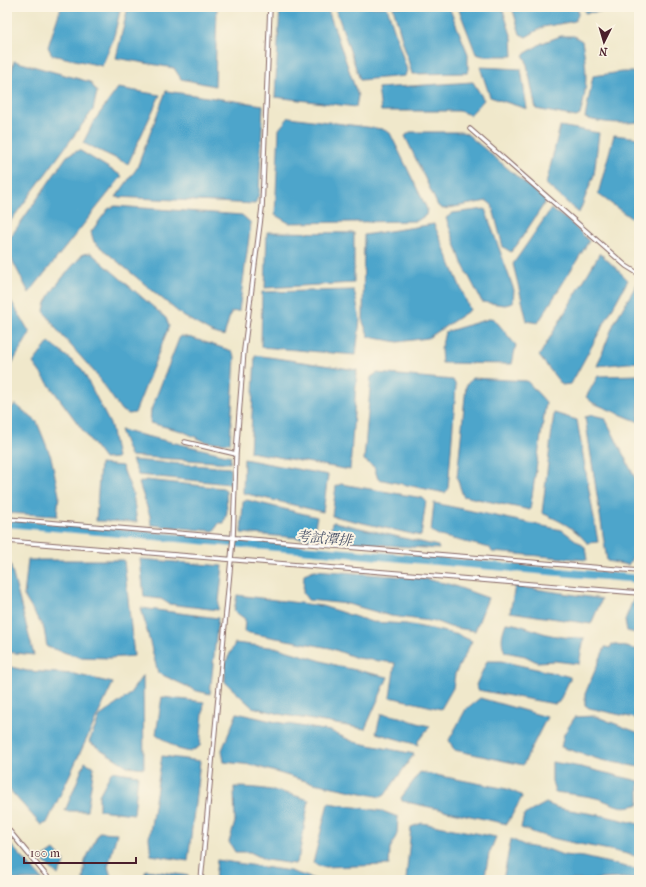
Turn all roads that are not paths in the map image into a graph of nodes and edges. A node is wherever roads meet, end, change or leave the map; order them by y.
1 (270, 7) edge
2 (470, 129) dead end
3 (639, 274) edge
4 (185, 442) dead end
5 (236, 454) junction
6 (7, 519) edge
7 (233, 540) junction
8 (7, 542) edge
9 (230, 559) junction
10 (639, 571) edge
11 (639, 593) edge
12 (7, 828) edge
13 (50, 880) edge
14 (201, 880) edge

1 - 5 lane
2 - 3 lane
4 - 5 lane
5 - 7 lane
6 - 7 lane
7 - 9 lane
7 - 10 lane
8 - 9 lane
9 - 11 lane
9 - 14 lane
12 - 13 lane

